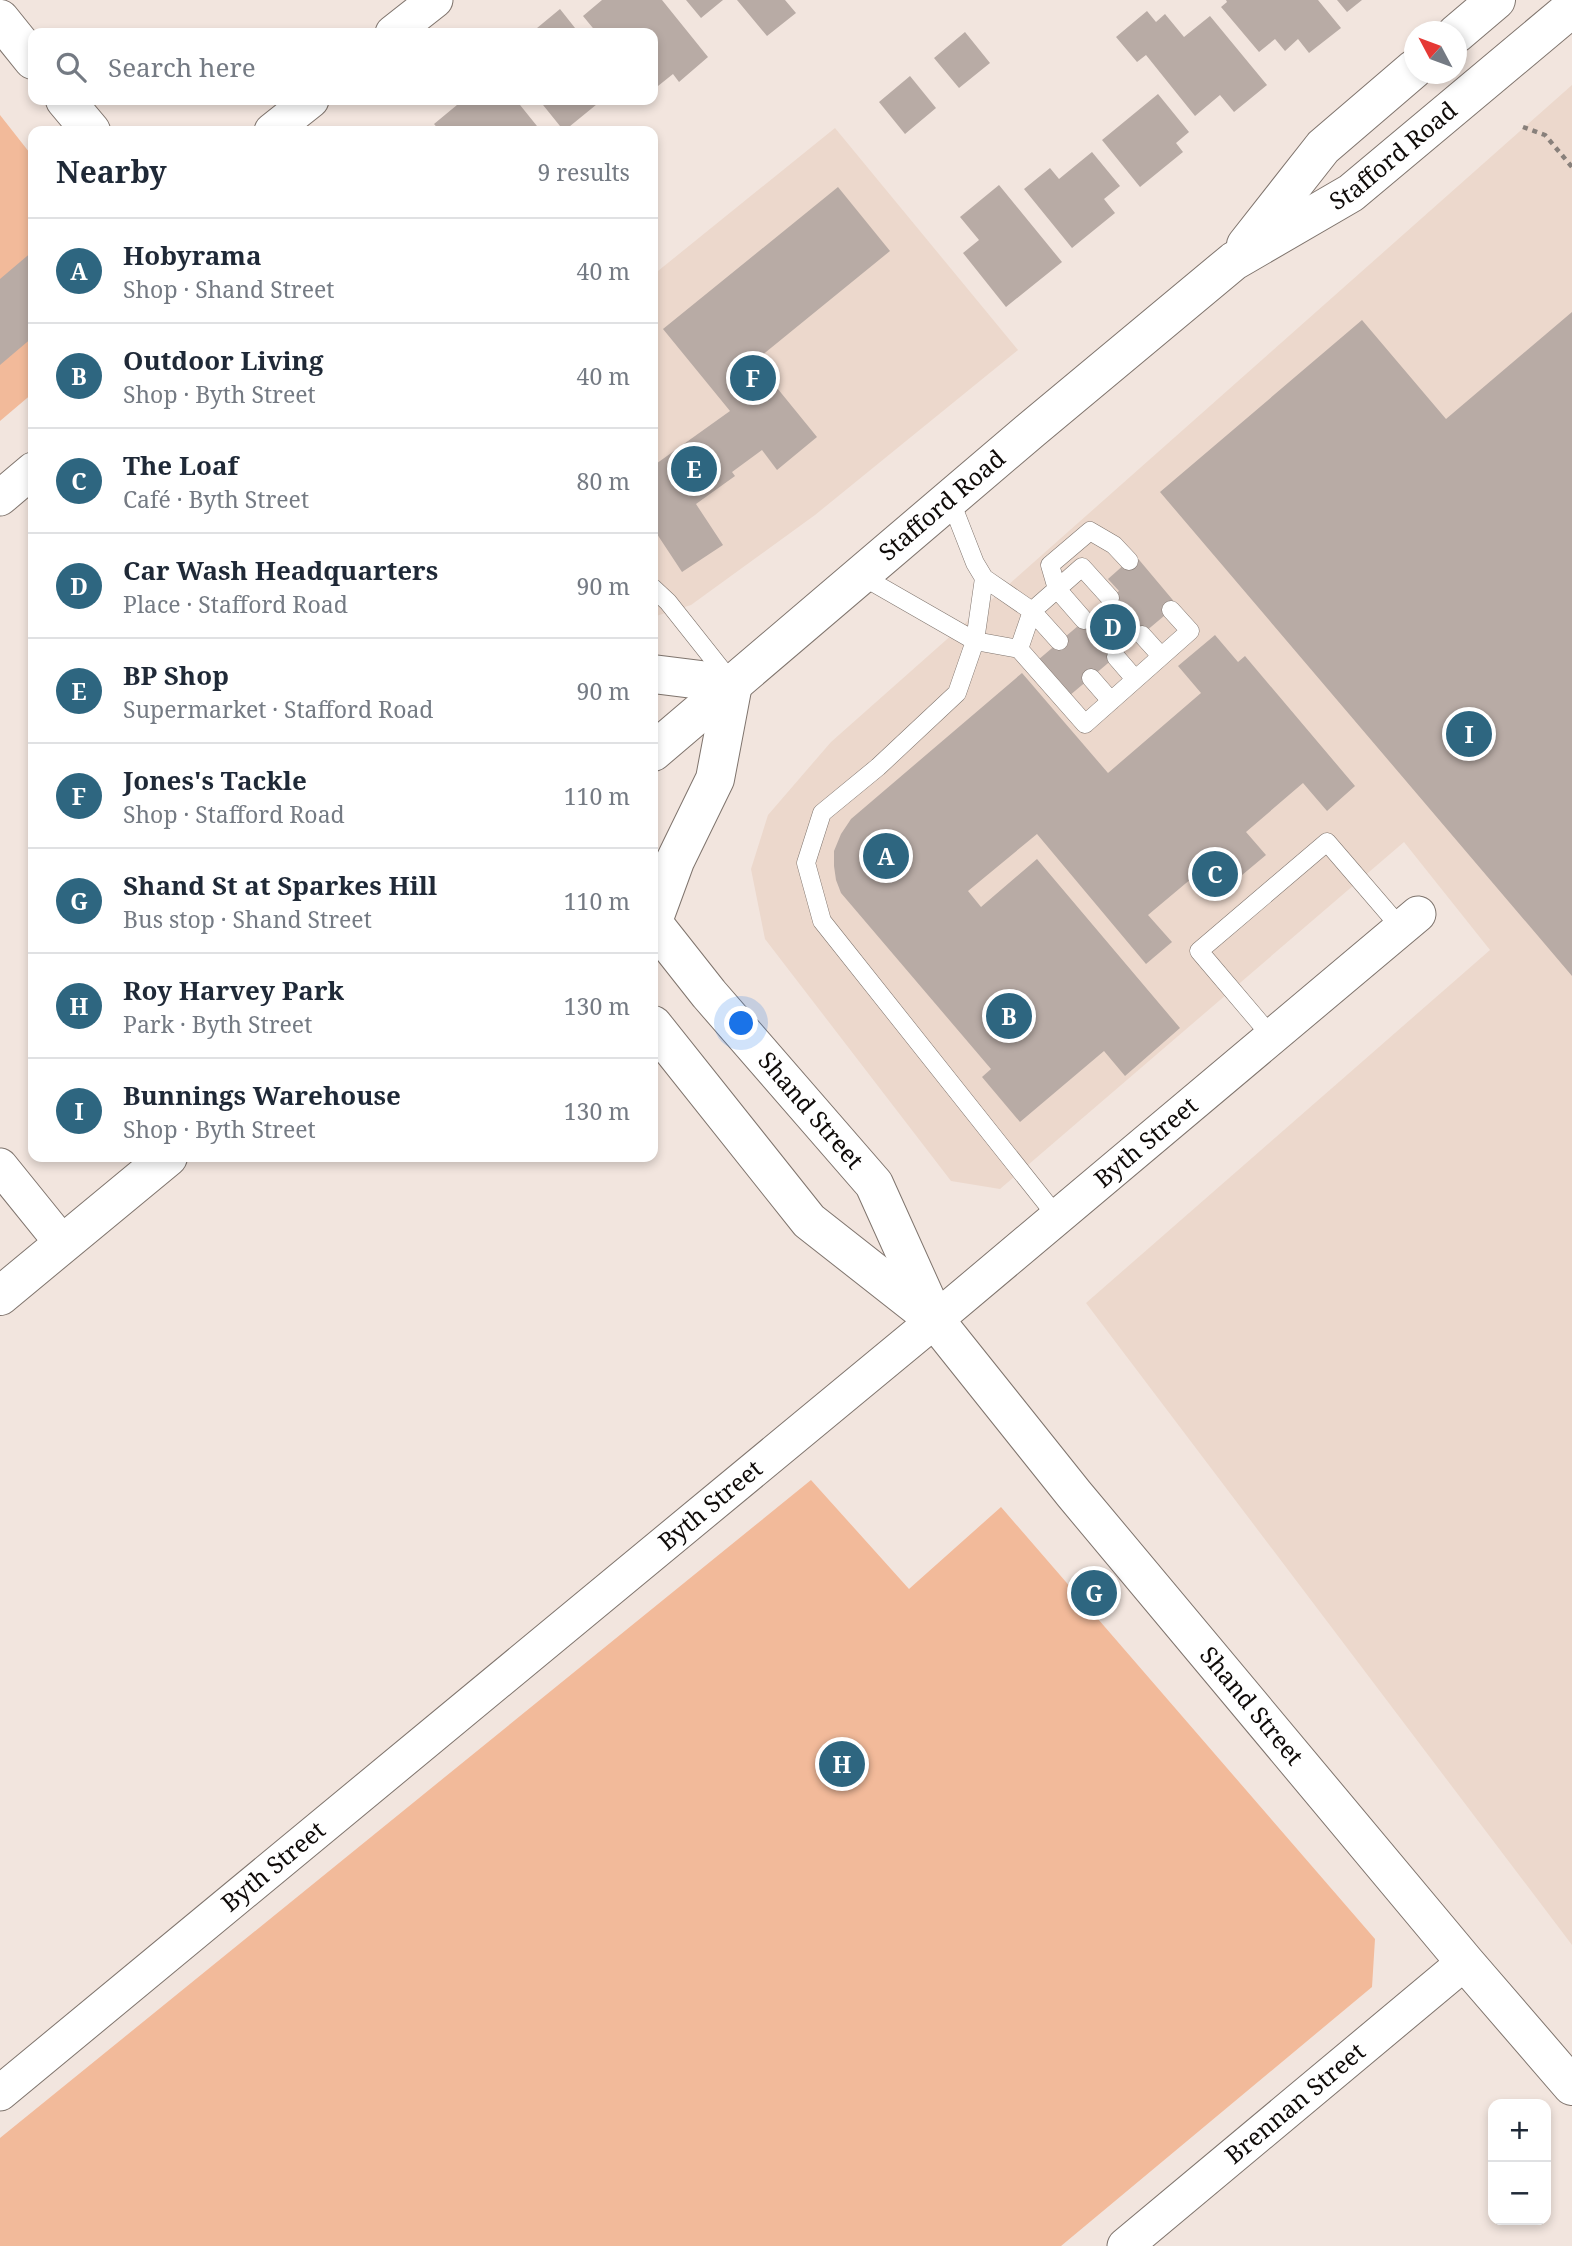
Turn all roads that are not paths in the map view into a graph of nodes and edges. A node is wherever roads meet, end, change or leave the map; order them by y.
1 (435, 0) edge
2 (1496, 0) edge
3 (1572, 8) edge
4 (0, 19) edge
5 (1467, 25) edge
6 (399, 28) edge
7 (28, 54) edge
8 (1404, 78) edge
9 (69, 105) edge
10 (305, 105) edge
11 (87, 126) edge
12 (278, 126) edge
13 (1234, 261) junction
14 (28, 474) edge
15 (0, 498) edge
16 (950, 499) junction
17 (1129, 561) dead end
18 (860, 575) junction
19 (984, 578) junction
20 (1057, 589) junction
21 (658, 593) edge
22 (1110, 598) dead end
23 (1171, 610) dead end
24 (1032, 611) junction
25 (1084, 620) dead end
26 (1142, 635) dead end
27 (975, 641) junction
28 (1059, 641) dead end
29 (1019, 649) junction
30 (1161, 656) junction
31 (1116, 657) dead end
32 (658, 675) edge
33 (1091, 678) dead end
34 (1135, 679) junction
35 (733, 684) junction
36 (1111, 701) junction
37 (658, 748) edge
38 (658, 908) edge
39 (1409, 921) joint
40 (658, 928) edge
41 (658, 1031) edge
42 (1272, 1037) junction
43 (162, 1162) edge
44 (0, 1166) edge
45 (1058, 1218) junction
46 (63, 1244) junction
47 (0, 1296) edge
48 (935, 1320) junction
49 (1465, 1962) junction
50 (1572, 2086) edge
51 (0, 2094) edge
52 (1125, 2246) edge

1 - 6 street
2 - 5 main road
3 - 13 main road, Stafford Road
4 - 7 main road
8 - 13 main road, Stafford Road
9 - 11 main road
10 - 12 street
13 - 16 main road, Stafford Road
14 - 15 street
16 - 18 main road, Stafford Road
16 - 19 lane
17 - 20 lane
18 - 27 lane
18 - 35 main road, Stafford Road
19 - 24 lane
19 - 27 lane
20 - 22 lane
20 - 24 lane
20 - 25 lane
21 - 35 lane
23 - 30 lane
24 - 28 lane
24 - 29 lane
26 - 30 lane
27 - 29 lane
27 - 45 lane
29 - 36 lane
30 - 34 lane
31 - 34 lane
32 - 35 main road
33 - 36 lane
34 - 36 lane
35 - 37 main road, Stafford Road
35 - 38 main road
39 - 42 street, Byth Street
39 - 42 lane
40 - 48 main road, Shand Street
41 - 48 main road, Shand Street
42 - 45 street, Byth Street
43 - 46 main road
44 - 46 street
45 - 48 street, Byth Street
46 - 47 main road
48 - 49 main road, Shand Street
48 - 51 street, Byth Street
49 - 50 main road, Shand Street
49 - 52 street, Brennan Street

